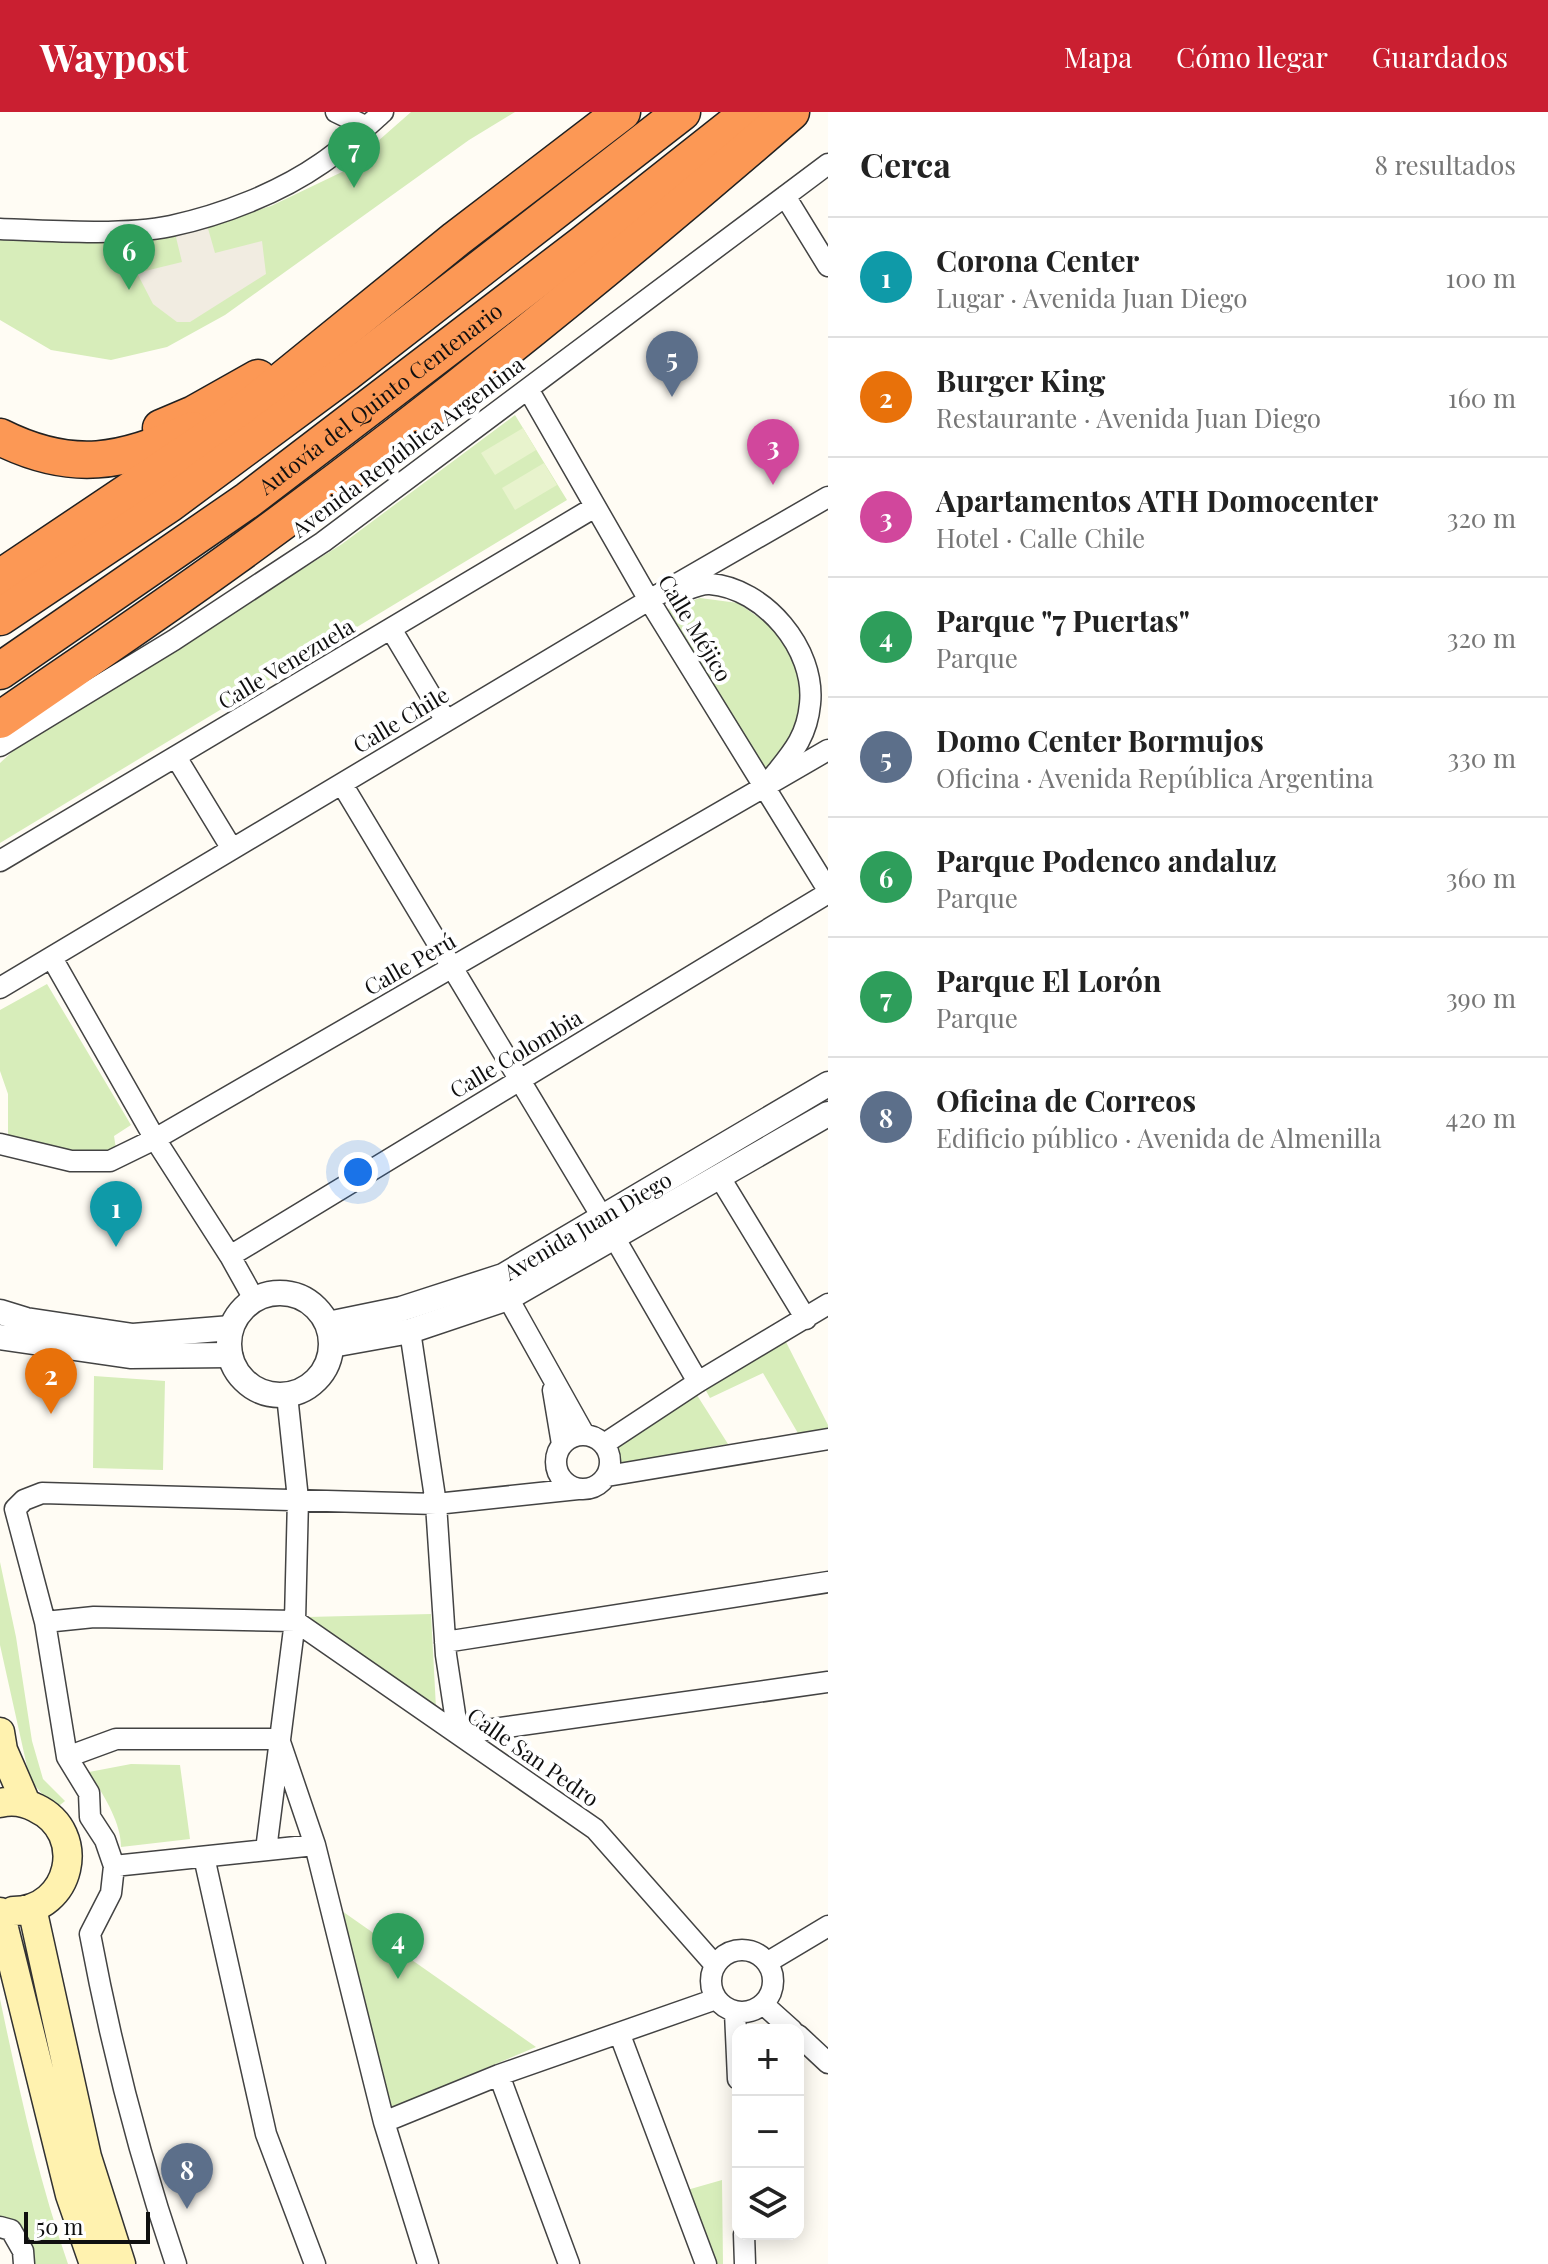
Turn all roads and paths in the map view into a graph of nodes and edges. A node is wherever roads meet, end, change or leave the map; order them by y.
1 (336, 112) edge
2 (383, 112) edge
3 (622, 112) edge
4 (682, 112) edge
5 (750, 112) edge
6 (791, 112) edge
7 (367, 127) junction
8 (828, 164) edge
9 (785, 196) junction
10 (0, 229) edge
11 (456, 239) junction
12 (828, 266) edge
13 (283, 364) junction
14 (528, 389) junction
15 (0, 413) edge
16 (0, 437) edge
17 (828, 497) edge
18 (595, 507) junction
19 (0, 578) edge
20 (649, 600) junction
21 (0, 617) edge
22 (391, 629) junction
23 (0, 671) edge
24 (0, 720) edge
25 (446, 721) junction
26 (0, 746) edge
27 (828, 750) edge
28 (176, 757) junction
29 (342, 784) junction
30 (765, 788) junction
31 (232, 849) junction
32 (0, 861) edge
33 (828, 891) edge
34 (52, 958) junction
35 (452, 967) junction
36 (0, 988) edge
37 (520, 1079) junction
38 (828, 1084) edge
39 (828, 1114) edge
40 (155, 1139) junction
41 (0, 1144) edge
42 (719, 1176) junction
43 (608, 1227) junction
44 (230, 1256) junction
45 (508, 1298) junction
46 (254, 1299) junction
47 (828, 1304) edge
48 (0, 1312) edge
49 (806, 1319) junction
50 (231, 1328) junction
51 (410, 1331) junction
52 (330, 1334) junction
53 (0, 1337) edge
54 (230, 1355) junction
55 (551, 1374) junction
56 (698, 1382) junction
57 (287, 1395) junction
58 (584, 1434) junction
59 (828, 1439) edge
60 (562, 1444) junction
61 (604, 1444) junction
62 (607, 1476) junction
63 (578, 1489) junction
64 (298, 1499) junction
65 (436, 1504) junction
66 (828, 1582) edge
67 (295, 1621) junction
68 (45, 1622) junction
69 (445, 1642) junction
70 (828, 1682) edge
71 (0, 1732) edge
72 (458, 1734) junction
73 (279, 1739) junction
74 (67, 1757) junction
75 (13, 1803) edge
76 (90, 1817) junction
77 (61, 1829) junction
78 (315, 1845) junction
79 (266, 1850) junction
80 (204, 1857) junction
81 (114, 1866) junction
82 (32, 1908) junction
83 (0, 1911) edge
84 (828, 1926) edge
85 (768, 1962) junction
86 (715, 1965) junction
87 (716, 1999) junction
88 (763, 2004) junction
89 (735, 2012) junction
90 (736, 2024) edge
91 (785, 2024) edge
92 (620, 2035) junction
93 (804, 2041) edge
94 (828, 2063) edge
95 (499, 2075) junction
96 (384, 2122) junction
97 (0, 2227) edge
98 (744, 2240) edge
99 (24, 2264) edge
100 (94, 2264) edge
101 (121, 2264) edge
102 (176, 2264) edge
103 (315, 2264) edge
104 (428, 2264) edge
105 (569, 2264) edge
106 (706, 2264) edge
107 (745, 2264) edge

1 - 7 street
2 - 7 street
3 - 11 highway
4 - 21 highway, Autovía del Quinto Centenario
5 - 23 highway, Autovía del Quinto Centenario
6 - 24 highway
7 - 10 street
8 - 9 street, Avenida República Argentina
9 - 12 street
9 - 14 street, Avenida República Argentina
11 - 13 highway
11 - 19 highway
13 - 15 highway
13 - 16 highway
14 - 18 street, Calle Méjico
14 - 26 street, Avenida República Argentina
17 - 20 street, Calle Chile
18 - 20 street, Calle Méjico
18 - 22 street, Calle Venezuela
20 - 25 street, Calle Chile
20 - 30 street, Calle Méjico
20 - 30 street
22 - 25 street
22 - 28 street, Calle Venezuela
25 - 29 street, Calle Chile
27 - 30 street, Calle Perú
28 - 31 street
28 - 32 street, Calle Venezuela
29 - 31 street, Calle Chile
29 - 35 street
30 - 33 street, Calle Méjico
30 - 35 street, Calle Perú
31 - 34 street, Calle Chile
33 - 37 street, Calle Colombia
34 - 36 street, Calle Chile
34 - 40 street
35 - 37 street
35 - 40 street, Calle Perú
37 - 43 street
37 - 44 street, Calle Colombia
38 - 43 street, Avenida Juan Diego
39 - 42 street, Avenida Juan Diego
40 - 41 street, Calle Perú
40 - 44 street
42 - 43 street, Avenida Juan Diego
42 - 49 street
43 - 45 street, Avenida Juan Diego
43 - 52 street, Avenida Juan Diego
43 - 56 street
44 - 46 street
45 - 51 street, Avenida Juan Diego
45 - 55 street
46 - 50 street
46 - 52 street
47 - 49 street
48 - 50 street
49 - 56 street
50 - 54 street
51 - 52 street, Avenida Juan Diego
51 - 65 street
52 - 57 street
53 - 54 street
54 - 57 street
55 - 58 street
55 - 60 street
56 - 61 street
57 - 64 street
58 - 60 street
58 - 61 street
59 - 62 street
60 - 63 street
61 - 62 street
62 - 63 street
63 - 65 street
64 - 65 street
64 - 67 street
64 - 68 street
65 - 69 street
66 - 69 street
67 - 68 street
67 - 72 street, Calle San Pedro
67 - 73 street
68 - 74 street
69 - 72 street
70 - 72 street
71 - 75 main road
72 - 86 street, Calle San Pedro
73 - 74 street
73 - 78 street
73 - 79 street
74 - 76 street
75 - 77 main road
76 - 77 street
76 - 81 street
77 - 82 main road
78 - 79 street
78 - 96 street
79 - 80 street
80 - 81 street
80 - 103 street
81 - 102 street
82 - 83 main road
82 - 101 main road
83 - 100 main road
84 - 85 street
85 - 86 street
85 - 88 street
86 - 87 street
87 - 89 street
87 - 92 street
88 - 89 street
88 - 91 street
89 - 90 street
92 - 95 street
92 - 106 street
93 - 94 street
95 - 96 street
95 - 105 street
96 - 104 street
97 - 99 street
98 - 107 street

